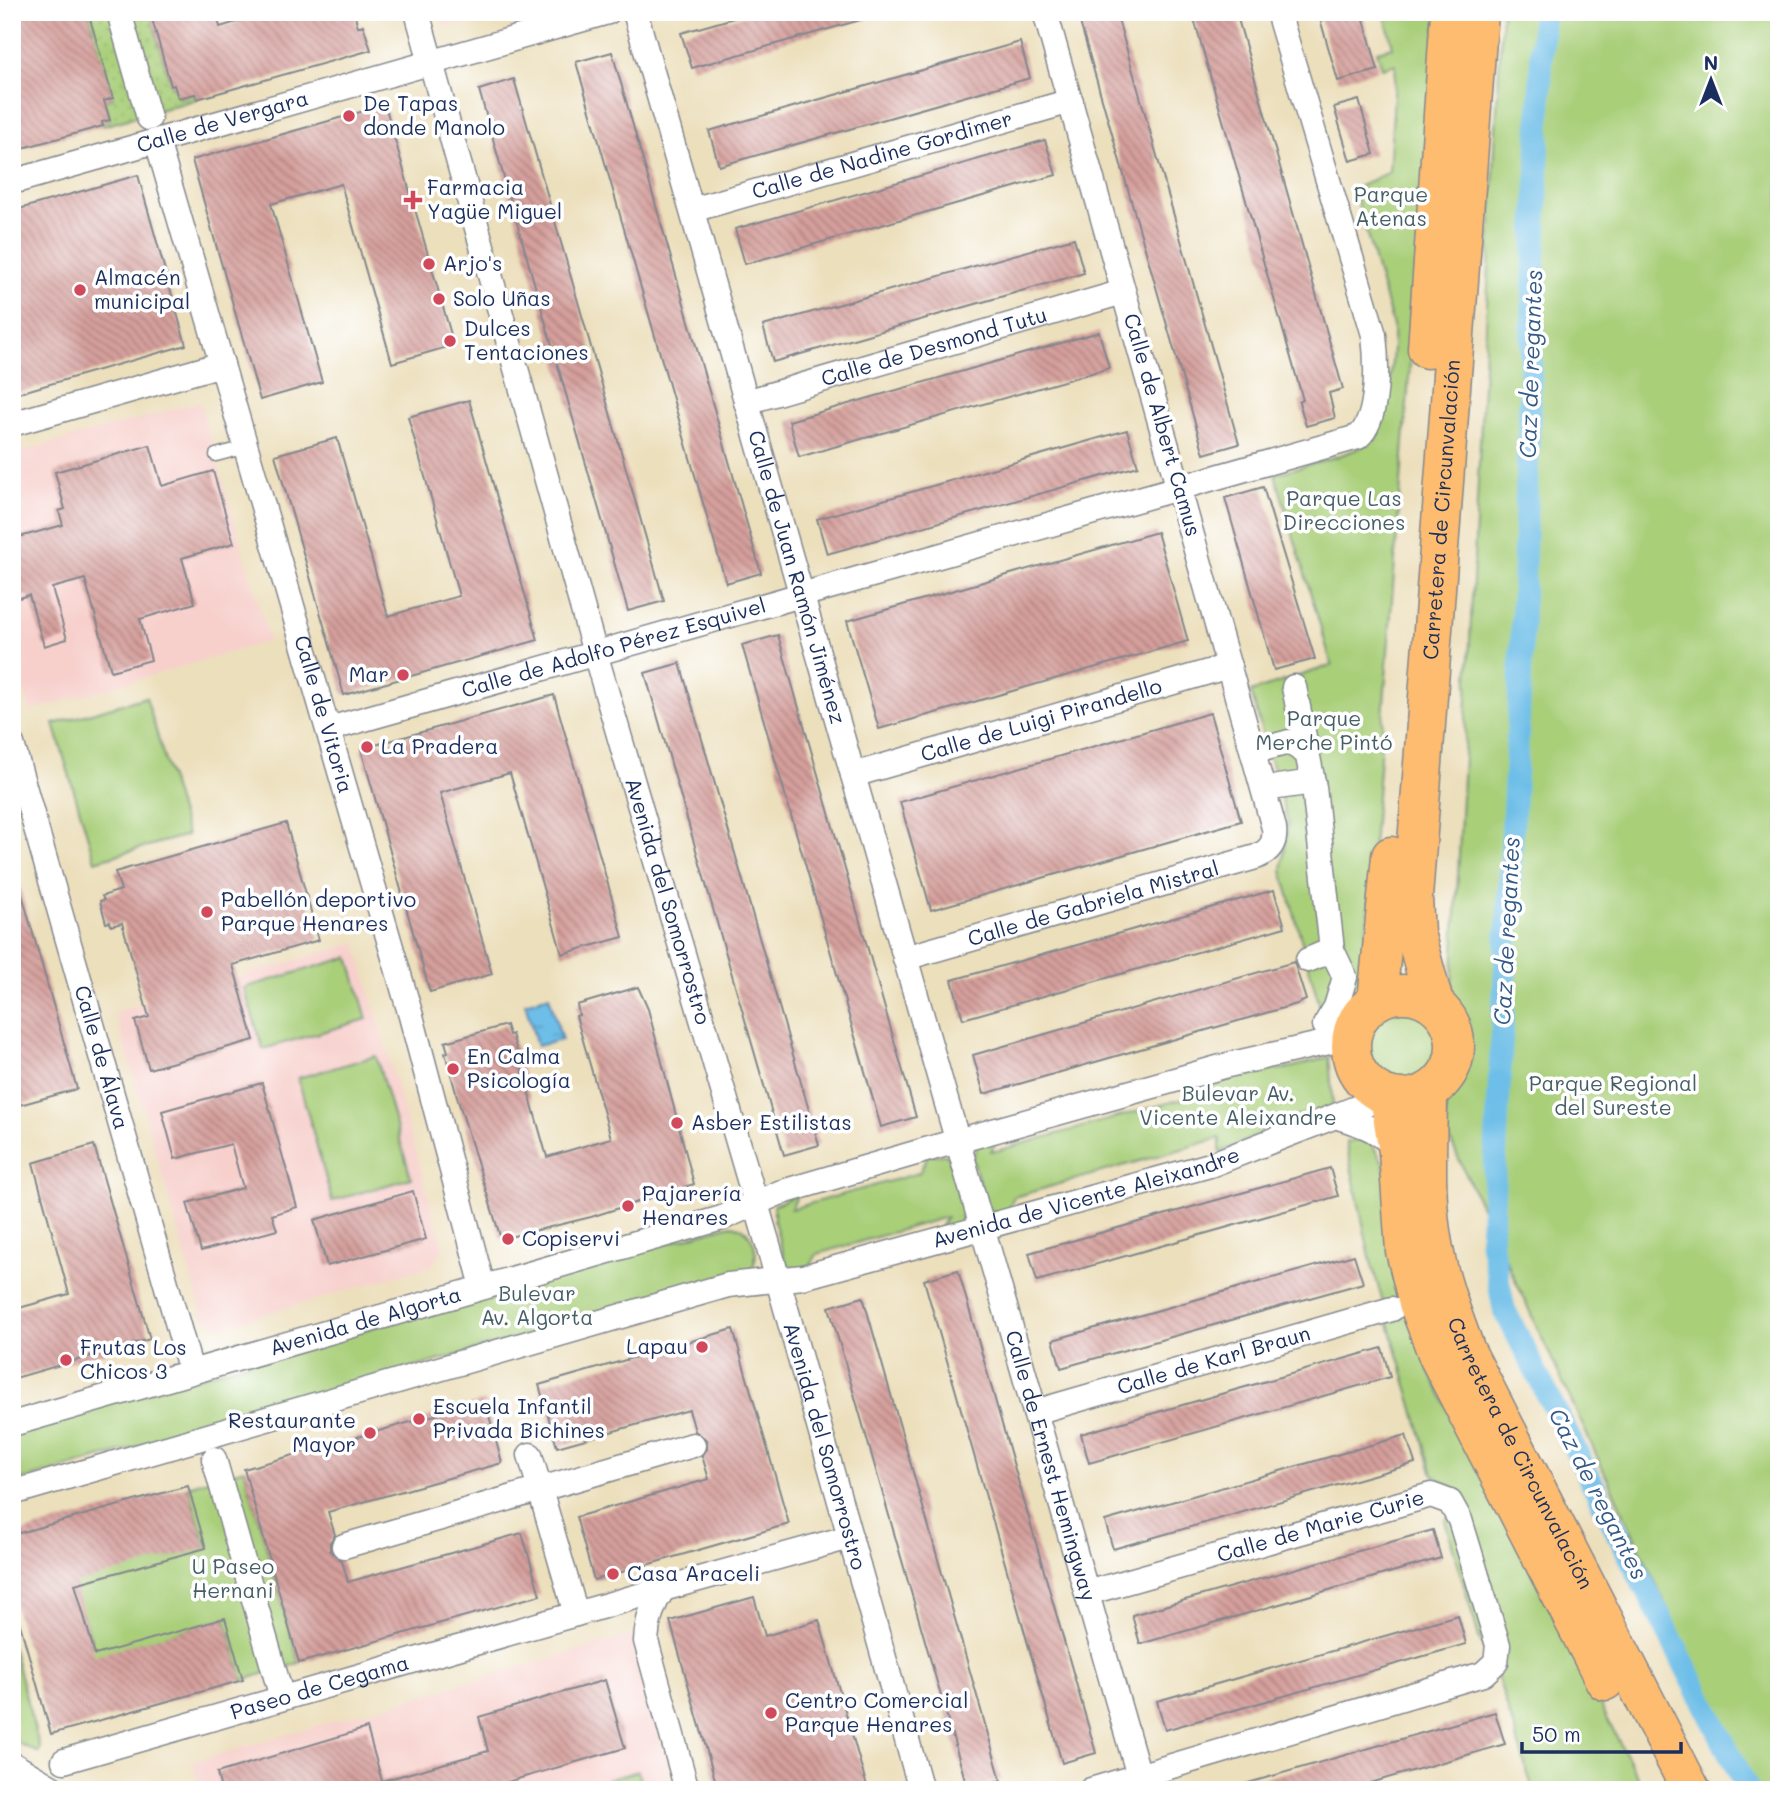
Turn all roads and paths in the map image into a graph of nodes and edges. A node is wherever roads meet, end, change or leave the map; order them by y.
1 (119, 12) edge
2 (417, 12) edge
3 (608, 12) edge
4 (635, 12) edge
5 (1045, 12) edge
6 (1278, 12) edge
7 (1450, 12) edge
8 (1479, 12) edge
9 (432, 64) junction
10 (1071, 101) junction
11 (153, 130) junction
12 (12, 182) edge
13 (692, 210) junction
14 (1123, 292) junction
15 (222, 364) junction
16 (746, 402) junction
17 (12, 425) edge
18 (246, 447) junction
19 (216, 456) dead end
20 (1180, 487) junction
21 (801, 594) junction
22 (595, 653) junction
23 (1229, 666) junction
24 (1294, 687) dead end
25 (329, 729) junction
26 (12, 744) edge
27 (1267, 748) dead end
28 (1307, 753) junction
29 (853, 775) junction
30 (1313, 782) junction
31 (1279, 787) dead end
32 (22, 815) edge
33 (1317, 822) junction
34 (1282, 835) junction
35 (1332, 950) junction
36 (905, 958) junction
37 (1308, 960) dead end
38 (1434, 1003) junction
39 (1353, 1017) junction
40 (1428, 1092) junction
41 (1388, 1096) junction
42 (1338, 1117) junction
43 (957, 1142) junction
44 (1398, 1152) junction
45 (755, 1205) junction
46 (981, 1227) junction
47 (777, 1282) junction
48 (483, 1287) junction
49 (1392, 1309) dead end
50 (191, 1371) junction
51 (1035, 1412) junction
52 (12, 1424) edge
53 (693, 1445) dead end
54 (530, 1455) dead end
55 (214, 1459) dead end
56 (540, 1489) junction
57 (12, 1493) edge
58 (850, 1537) junction
59 (344, 1546) dead end
60 (663, 1589) junction
61 (1087, 1593) junction
62 (576, 1614) junction
63 (282, 1698) junction
64 (64, 1761) dead end
65 (12, 1764) edge
66 (1141, 1783) edge
67 (56, 1790) edge
68 (687, 1790) edge
69 (921, 1790) edge
70 (1091, 1790) edge
71 (1662, 1790) edge
72 (1692, 1790) edge

1 - 11 street, Calle de Vitoria
2 - 9 street, Avenida del Somorrostro
3 - 9 street, Calle de Vergara
4 - 13 street, Calle de Juan Ramón Jiménez
5 - 10 street, Calle de Albert Camus
6 - 20 street, Calle de Adolfo Pérez Esquivel
7 - 39 main road, Carretera de Circunvalación
8 - 38 main road, Carretera de Circunvalación
9 - 11 street, Calle de Vergara
9 - 22 street, Avenida del Somorrostro
10 - 13 street, Calle de Nadine Gordimer
10 - 14 street, Calle de Albert Camus
11 - 12 street, Calle de Vergara
11 - 15 street, Calle de Vitoria
13 - 16 street, Calle de Juan Ramón Jiménez
14 - 16 street, Calle de Desmond Tutu
14 - 20 street, Calle de Albert Camus
15 - 17 street
15 - 18 street, Calle de Vitoria
16 - 21 street, Calle de Juan Ramón Jiménez
18 - 19 lane
18 - 25 street, Calle de Vitoria
20 - 21 street, Calle de Adolfo Pérez Esquivel
20 - 23 street, Calle de Albert Camus
21 - 22 street, Calle de Adolfo Pérez Esquivel
21 - 29 street, Calle de Juan Ramón Jiménez
22 - 25 street, Calle de Adolfo Pérez Esquivel
22 - 45 street, Avenida del Somorrostro
23 - 29 street, Calle de Luigi Pirandello
23 - 34 street, Calle de Albert Camus
24 - 28 street
25 - 48 street, Calle de Vitoria
26 - 32 street, Calle de Álava
27 - 28 street
28 - 30 street
29 - 36 street, Calle de Juan Ramón Jiménez
30 - 31 street
30 - 33 street
32 - 50 street, Calle de Álava
33 - 34 street
33 - 35 street
34 - 36 street, Calle de Gabriela Mistral
35 - 37 street
35 - 39 street
36 - 43 street, Calle de Juan Ramón Jiménez
38 - 39 main road
38 - 40 main road
39 - 41 main road
39 - 43 street
40 - 41 main road
40 - 72 main road, Carretera de Circunvalación
41 - 42 street, Avenida de Vicente Aleixandre
41 - 44 main road, Carretera de Circunvalación
42 - 44 street
42 - 46 street, Avenida de Vicente Aleixandre
43 - 45 street
43 - 46 street, Calle de Ernest Hemingway
44 - 71 main road, Carretera de Circunvalación
45 - 47 street, Avenida del Somorrostro
45 - 48 street, Avenida de Algorta
46 - 47 street, Avenida de Vicente Aleixandre
46 - 51 street, Calle de Ernest Hemingway
47 - 57 street
47 - 58 street, Avenida del Somorrostro
48 - 50 street, Avenida de Algorta
49 - 51 street, Calle de Karl Braun
50 - 52 street, Avenida de Algorta
51 - 61 street, Calle de Ernest Hemingway
53 - 56 street
54 - 56 street
55 - 63 street
56 - 59 street
56 - 62 street
58 - 60 street, Paseo de Cegama
58 - 69 street, Avenida del Somorrostro
60 - 62 street, Paseo de Cegama
60 - 68 street
61 - 66 street, Calle de Ernest Hemingway
61 - 66 street, Calle de Marie Curie
62 - 63 street, Paseo de Cegama
63 - 64 street, Paseo de Cegama
65 - 67 street
66 - 70 street

